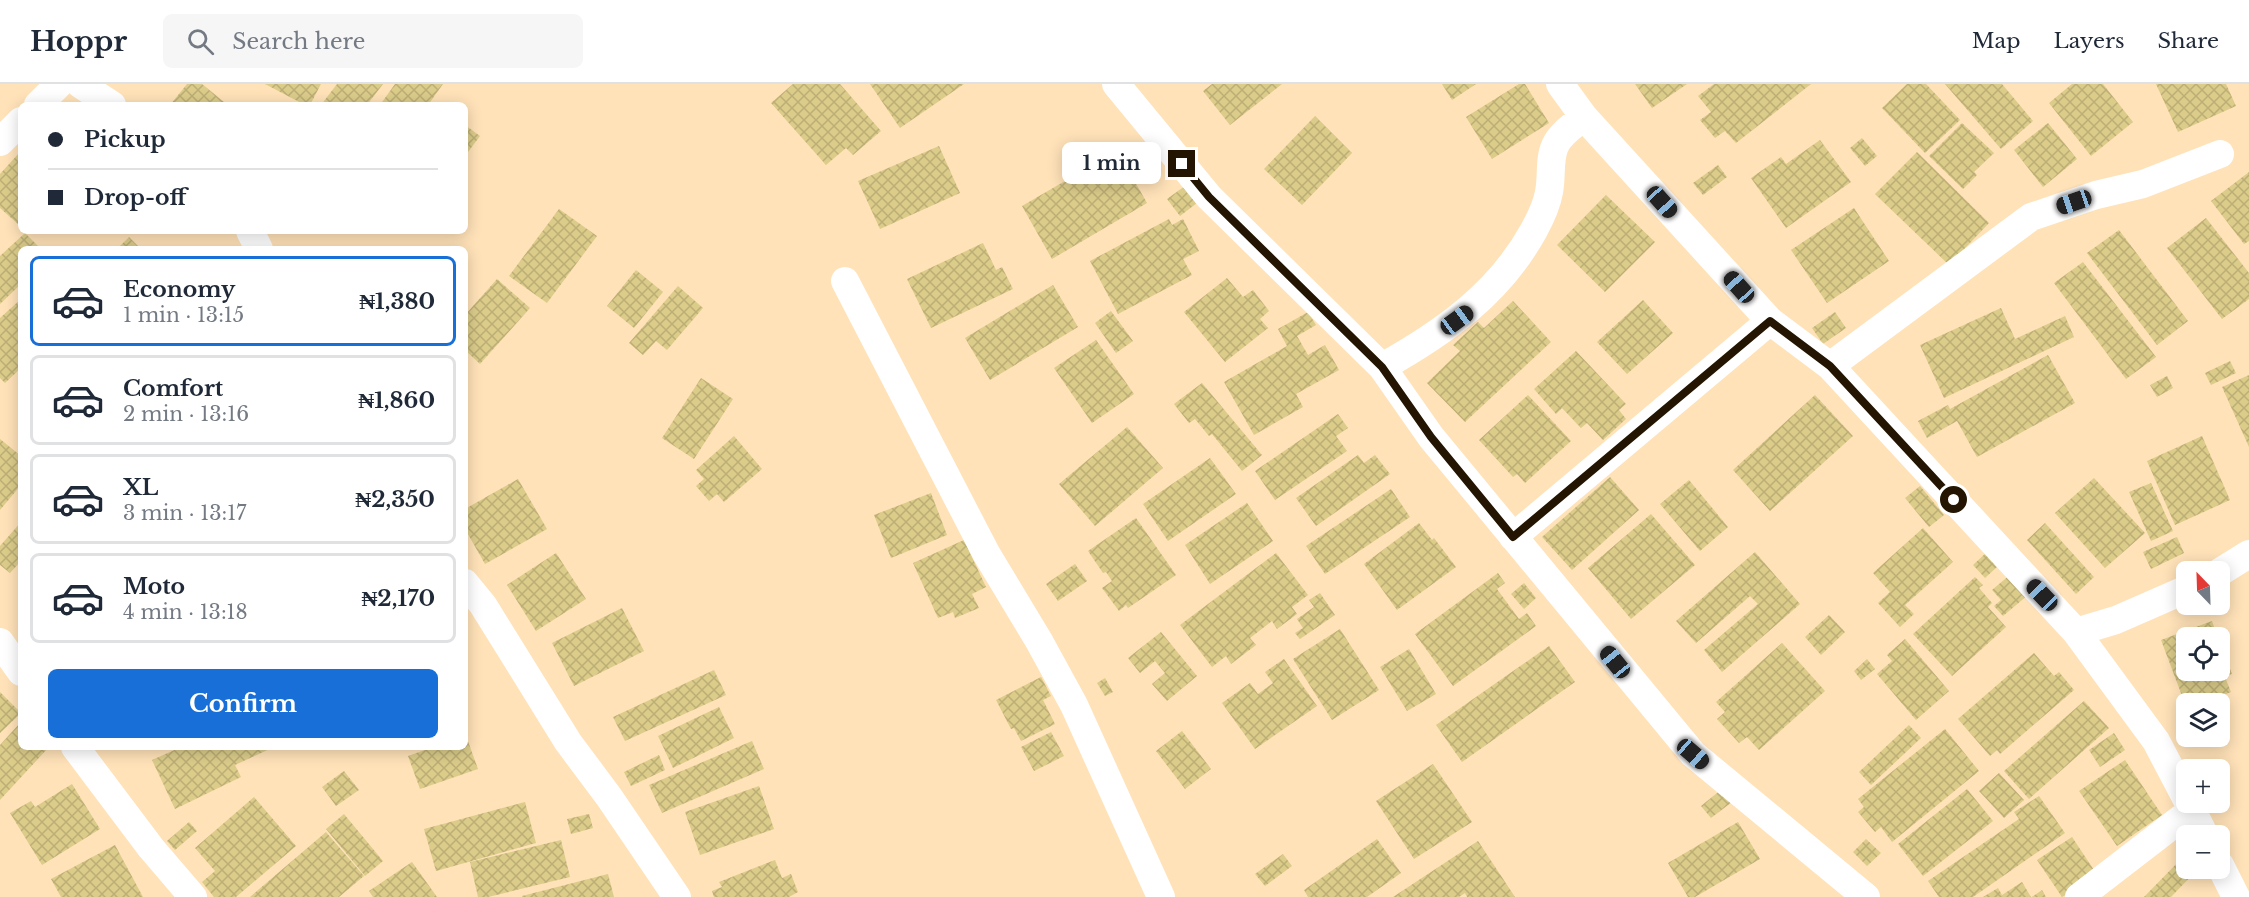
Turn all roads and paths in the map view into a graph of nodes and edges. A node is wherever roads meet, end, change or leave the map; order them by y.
1 (59, 84) edge
2 (80, 84) edge
3 (1116, 84) edge
4 (1560, 84) edge
5 (41, 102) edge
6 (107, 102) edge
7 (1584, 117) junction
8 (18, 124) edge
9 (0, 142) edge
10 (2220, 154) dead end
11 (845, 281) dead end
12 (1770, 321) junction
13 (1830, 366) junction
14 (1382, 367) junction
15 (1513, 537) junction
16 (2249, 554) edge
17 (2230, 566) edge
18 (468, 587) edge
19 (2176, 594) edge
20 (2076, 632) junction
21 (0, 642) edge
22 (18, 668) edge
23 (77, 750) edge
24 (2176, 779) edge
25 (2178, 813) edge
26 (2227, 879) edge
27 (193, 897) edge
28 (677, 897) edge
29 (1161, 897) edge
30 (1866, 897) edge
31 (2079, 897) edge
32 (2236, 897) edge

1 - 5 street
2 - 6 street
3 - 14 street
4 - 7 street
7 - 12 street
7 - 14 street
8 - 9 street
10 - 13 street
11 - 29 street
12 - 13 street
12 - 15 street
13 - 20 street
14 - 15 street
15 - 30 street
16 - 17 street
18 - 28 street
19 - 20 street
20 - 24 street
21 - 22 street
23 - 27 street
25 - 31 street
26 - 32 street

